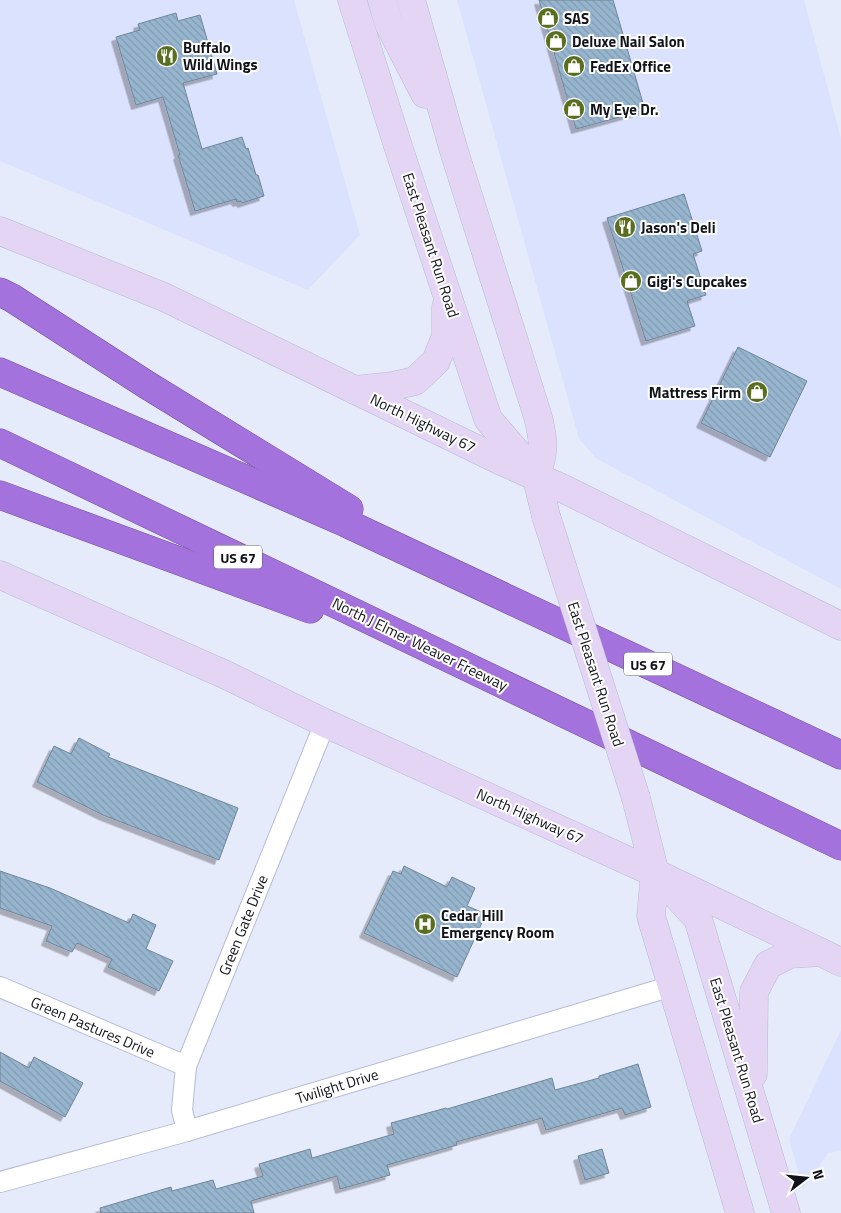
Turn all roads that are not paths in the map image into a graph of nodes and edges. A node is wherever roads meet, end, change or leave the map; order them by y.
1 (352, 0) edge
2 (382, 0) edge
3 (411, 0) edge
4 (454, 151) junction
5 (0, 231) edge
6 (446, 290) junction
7 (0, 292) edge
8 (0, 372) edge
9 (355, 390) junction
10 (0, 443) edge
11 (536, 476) junction
12 (0, 495) edge
13 (455, 574) junction
14 (0, 575) edge
15 (841, 626) edge
16 (475, 671) junction
17 (325, 723) junction
18 (841, 755) edge
19 (841, 846) edge
20 (655, 873) junction
21 (831, 957) edge
22 (672, 986) junction
23 (0, 987) edge
24 (186, 1066) junction
25 (754, 1105) junction
26 (187, 1131) junction
27 (0, 1182) edge
28 (740, 1213) edge
29 (786, 1213) edge

1 - 6 main road, East Pleasant Run Road
2 - 4 main road
3 - 4 main road, East Pleasant Run Road
4 - 11 main road, East Pleasant Run Road
5 - 9 main road, North Highway 67
6 - 9 main road
6 - 11 main road, East Pleasant Run Road
7 - 13 highway
8 - 13 highway, US 67
9 - 11 main road, North Highway 67
10 - 16 highway, North J Elmer Weaver Freeway / US 67
11 - 15 main road, North Highway 67
11 - 20 main road, East Pleasant Run Road, bridge
12 - 16 highway
13 - 18 highway, US 67
14 - 17 main road, North Highway 67
16 - 19 highway, North J Elmer Weaver Freeway / US 67
17 - 20 main road, North Highway 67
17 - 24 street, Green Gate Drive
20 - 21 main road, North Highway 67
20 - 22 main road, East Pleasant Run Road
20 - 25 main road, East Pleasant Run Road
21 - 25 main road
22 - 26 street, Twilight Drive
22 - 28 main road, East Pleasant Run Road
23 - 24 street, Green Pastures Drive
24 - 26 street, Green Gate Drive
25 - 29 main road, East Pleasant Run Road
26 - 27 street, Twilight Drive

